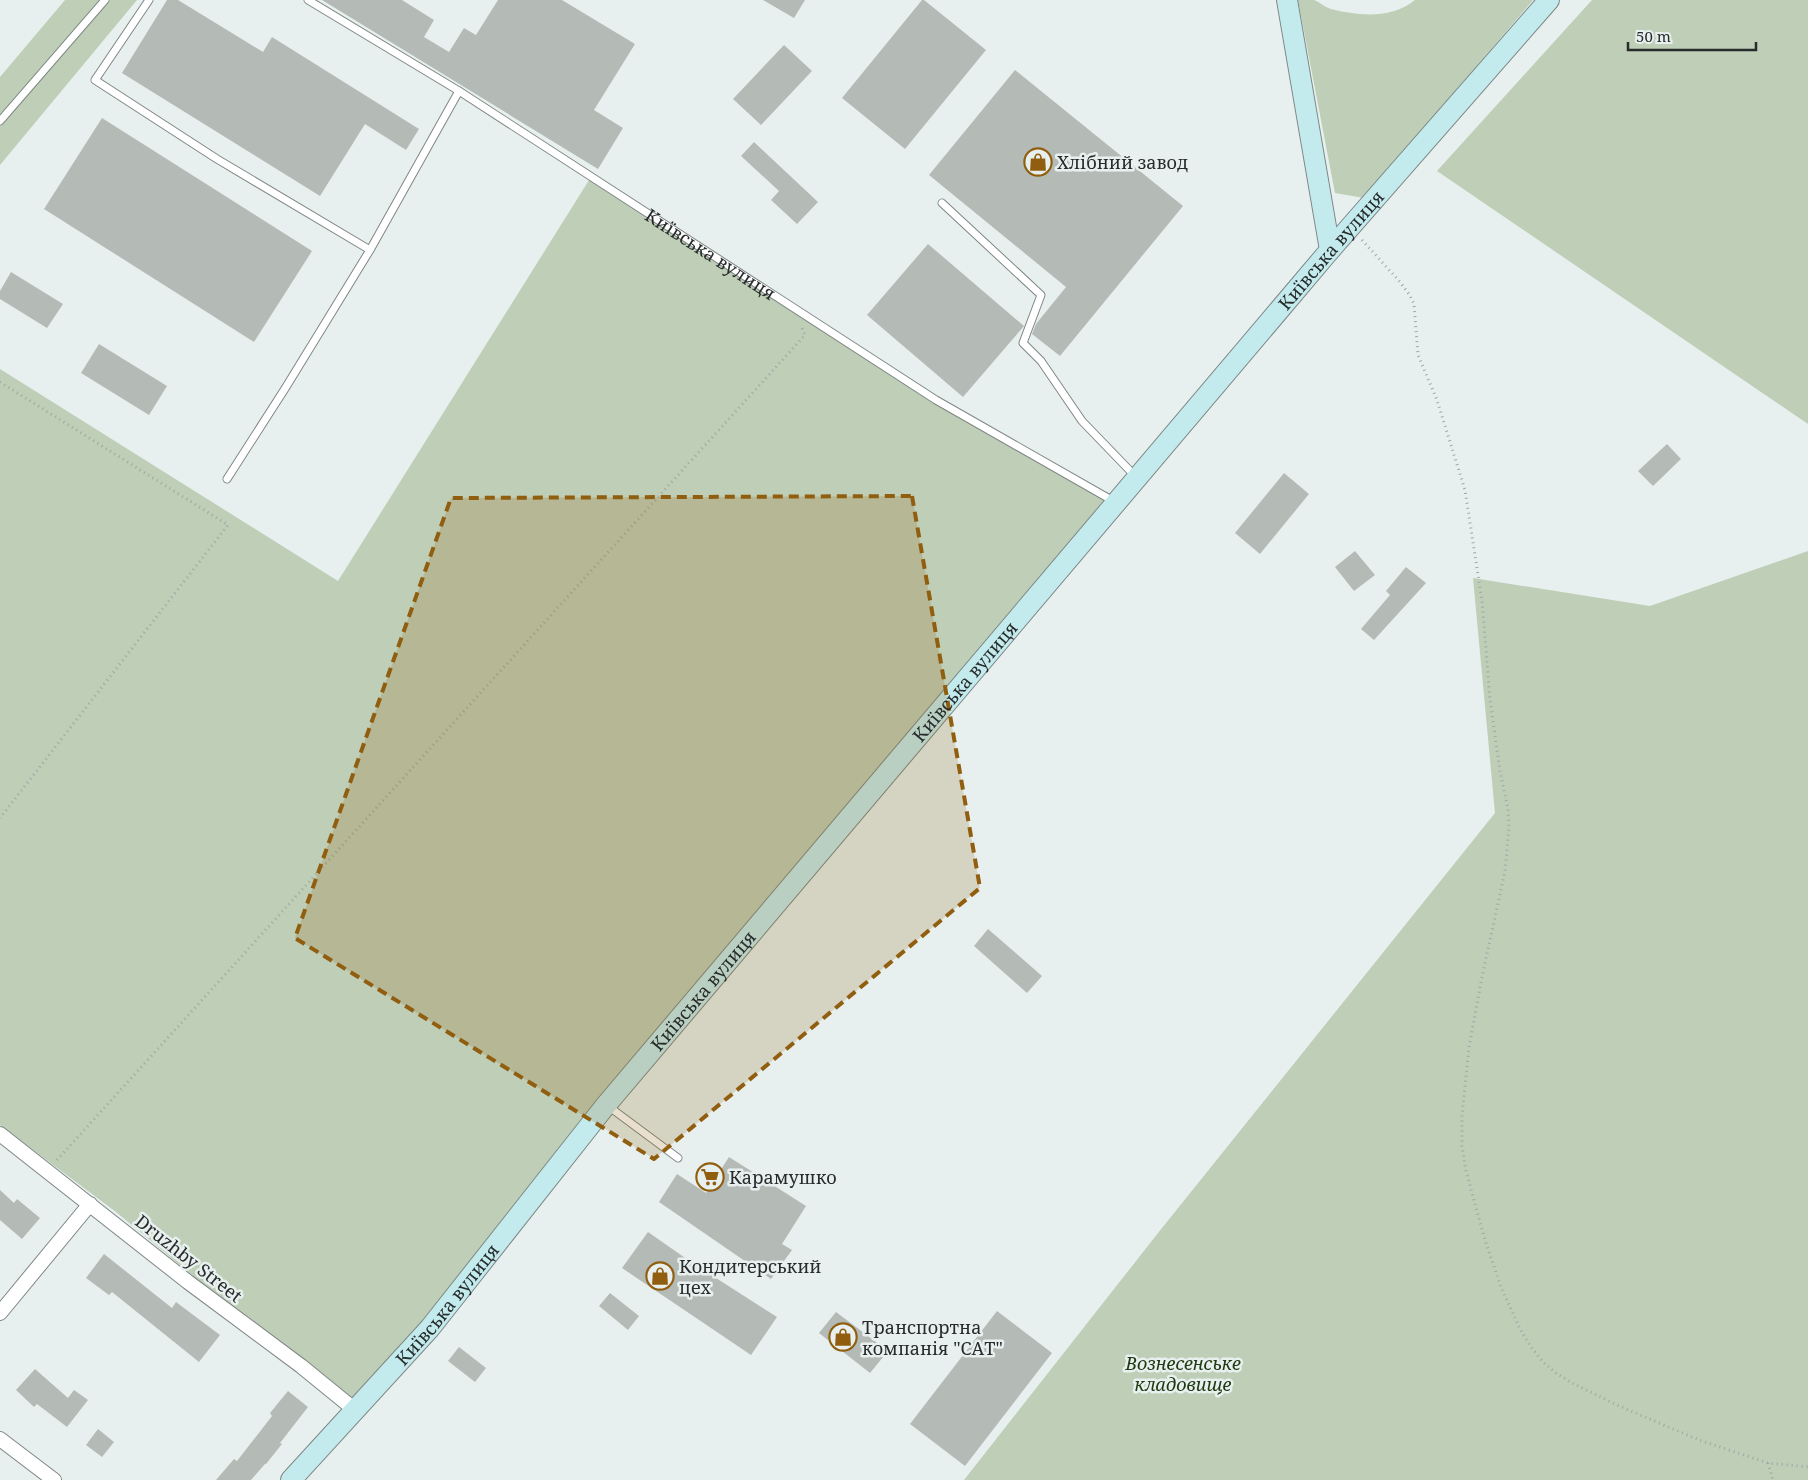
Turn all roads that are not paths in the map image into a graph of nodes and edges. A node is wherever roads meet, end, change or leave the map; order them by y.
1 (105, 0) edge
2 (149, 0) edge
3 (308, 0) edge
4 (1287, 0) edge
5 (1549, 0) edge
6 (459, 91) junction
7 (0, 121) edge
8 (942, 203) dead end
9 (370, 250) junction
10 (1330, 250) junction
11 (1136, 478) junction
12 (227, 479) dead end
13 (1116, 502) junction
14 (606, 1105) junction
15 (0, 1134) edge
16 (678, 1158) dead end
17 (90, 1204) junction
18 (0, 1313) edge
19 (355, 1410) junction
20 (0, 1439) edge
21 (54, 1480) edge
22 (291, 1480) edge

1 - 7 lane
2 - 9 lane
3 - 6 lane, Київська вулиця
4 - 10 main road
5 - 10 main road, Київська вулиця
6 - 9 lane
6 - 13 lane, Київська вулиця
8 - 11 lane
9 - 12 lane
10 - 11 main road, Київська вулиця
11 - 13 main road, Київська вулиця
13 - 14 main road, Київська вулиця
14 - 16 lane
14 - 19 main road, Київська вулиця
15 - 17 street, Druzhby Street
17 - 18 street
17 - 19 street, Druzhby Street
19 - 22 main road, Київська вулиця
20 - 21 street

